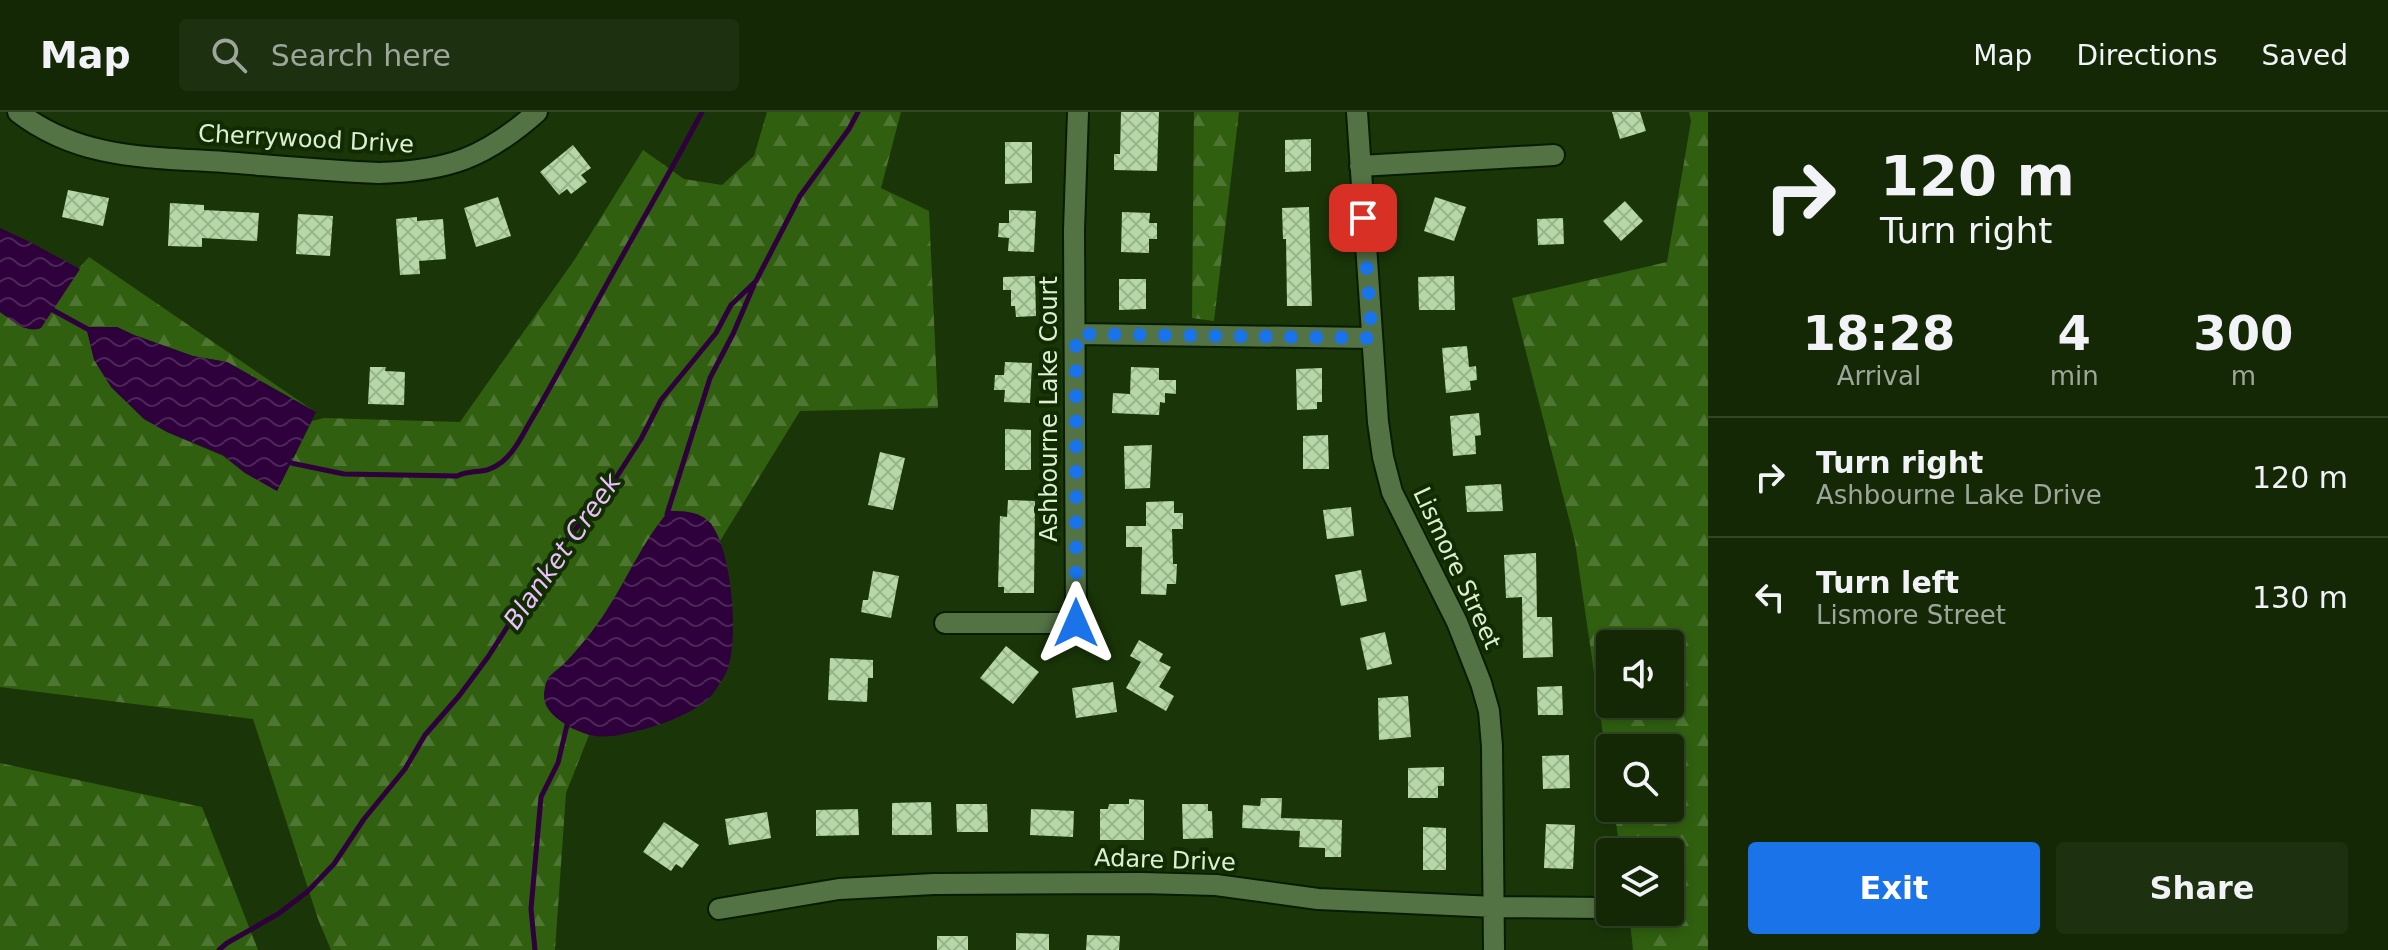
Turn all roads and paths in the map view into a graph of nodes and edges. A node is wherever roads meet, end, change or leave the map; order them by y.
1 (18, 112) edge
2 (537, 112) edge
3 (1078, 112) edge
4 (1357, 112) edge
5 (1554, 155) dead end
6 (1360, 166) junction
7 (1076, 334) junction
8 (1372, 338) junction
9 (945, 623) dead end
10 (1495, 907) junction
11 (1596, 908) edge
12 (719, 909) dead end
13 (1494, 950) edge

1 - 2 street, Cherrywood Drive
3 - 7 street, Ashbourne Lake Court
4 - 6 street, Lismore Street
5 - 6 street
6 - 8 street, Lismore Street
7 - 8 street
7 - 9 street, Ashbourne Lake Court
8 - 10 street, Lismore Street
10 - 11 street, Adare Drive
10 - 12 street, Adare Drive
10 - 13 street, Lismore Street

